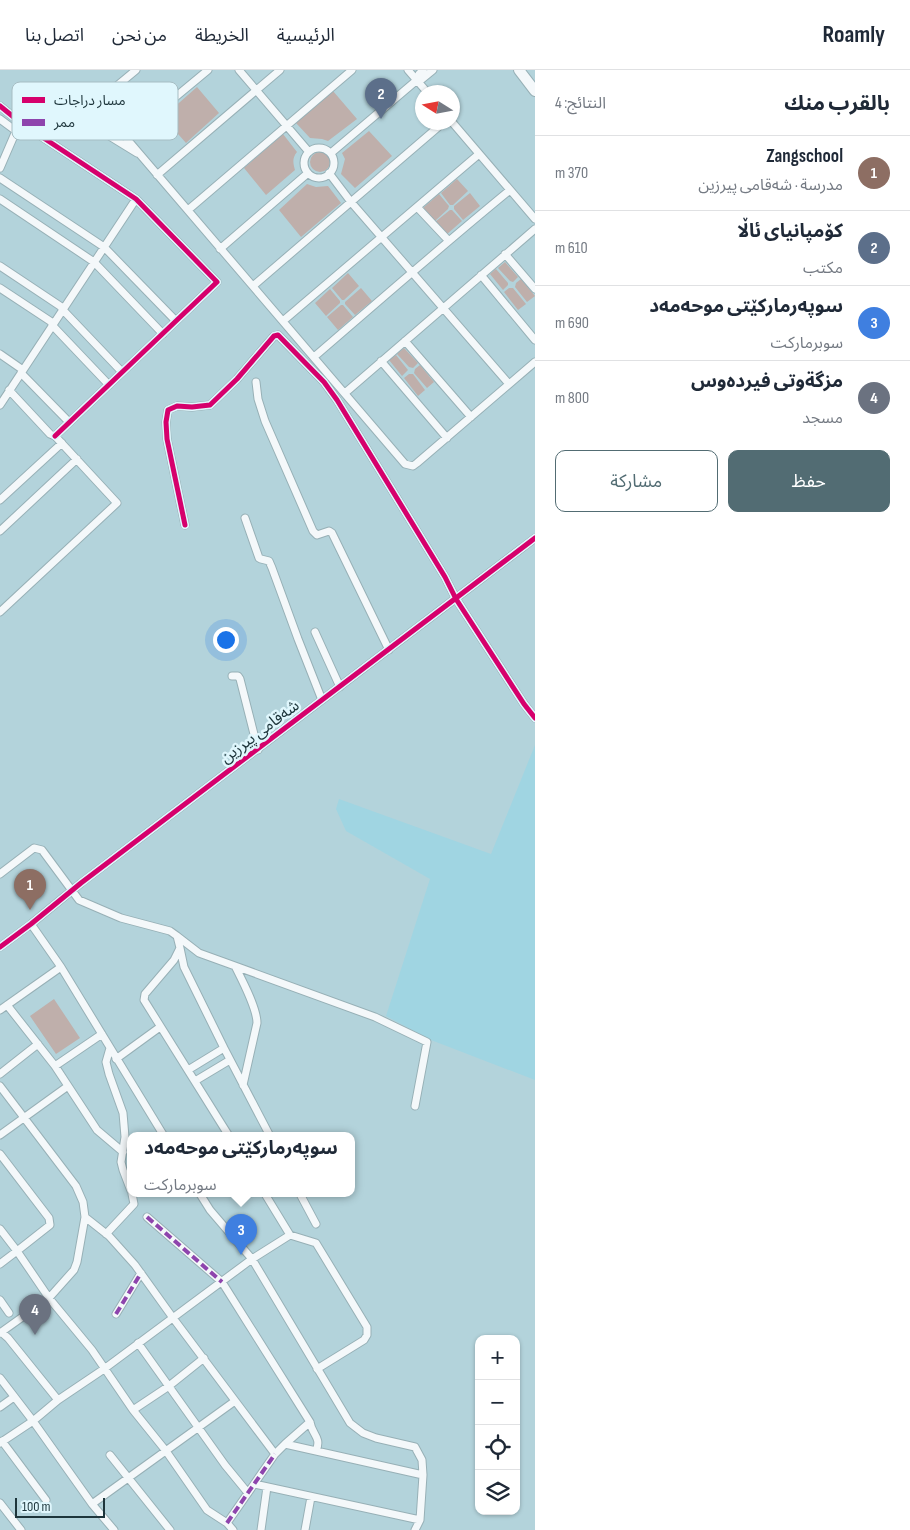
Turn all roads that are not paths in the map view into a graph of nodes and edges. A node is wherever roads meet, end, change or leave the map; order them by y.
1 (136, 70) edge
2 (208, 70) edge
3 (239, 70) edge
4 (280, 70) edge
5 (352, 70) edge
6 (408, 70) edge
7 (423, 70) edge
8 (433, 70) edge
9 (519, 70) edge
10 (417, 80) junction
11 (122, 82) edge
12 (421, 85) edge
13 (256, 90) junction
14 (535, 91) edge
15 (178, 95) edge
16 (0, 106) edge
17 (12, 116) edge
18 (0, 119) edge
19 (287, 125) junction
20 (12, 128) edge
21 (435, 130) edge
22 (459, 130) edge
23 (12, 140) edge
24 (46, 140) edge
25 (114, 140) edge
26 (128, 140) edge
27 (309, 152) junction
28 (331, 153) junction
29 (479, 154) junction
30 (143, 159) junction
31 (0, 168) edge
32 (308, 173) junction
33 (329, 173) junction
34 (158, 175) junction
35 (0, 178) edge
36 (510, 190) junction
37 (136, 199) junction
38 (0, 200) edge
39 (352, 202) junction
40 (417, 207) junction
41 (188, 210) junction
42 (535, 219) edge
43 (535, 229) edge
44 (382, 237) junction
45 (448, 240) junction
46 (104, 247) junction
47 (220, 248) junction
48 (505, 254) junction
49 (94, 262) junction
50 (0, 266) edge
51 (413, 272) junction
52 (481, 275) junction
53 (253, 286) junction
54 (0, 288) edge
55 (535, 290) edge
56 (63, 308) junction
57 (443, 308) junction
58 (176, 321) junction
59 (283, 321) junction
60 (53, 324) junction
61 (163, 334) junction
62 (535, 340) edge
63 (405, 341) junction
64 (0, 354) edge
65 (314, 357) junction
66 (382, 361) junction
67 (535, 362) edge
68 (22, 371) junction
69 (122, 372) junction
70 (256, 382) dead end
71 (509, 384) junction
72 (109, 385) junction
73 (9, 390) junction
74 (345, 393) junction
75 (0, 405) edge
76 (471, 418) junction
77 (69, 422) junction
78 (56, 436) junction
79 (447, 438) junction
80 (62, 443) junction
81 (78, 459) junction
82 (0, 500) edge
83 (245, 518) dead end
84 (185, 525) dead end
85 (0, 530) edge
86 (535, 538) edge
87 (456, 599) junction
88 (0, 612) edge
89 (315, 632) dead end
90 (389, 650) junction
91 (232, 676) dead end
92 (340, 687) junction
93 (322, 700) junction
94 (535, 718) edge
95 (258, 750) junction
96 (0, 874) edge
97 (72, 891) junction
98 (31, 924) junction
99 (177, 936) junction
100 (0, 947) edge
101 (180, 948) junction
102 (235, 966) junction
103 (61, 967) junction
104 (7, 1005) junction
105 (0, 1010) edge
106 (160, 1027) junction
107 (102, 1034) junction
108 (38, 1044) junction
109 (110, 1048) junction
110 (224, 1048) junction
111 (116, 1059) junction
112 (230, 1060) junction
113 (55, 1066) junction
114 (188, 1070) junction
115 (0, 1074) edge
116 (195, 1081) junction
117 (243, 1085) junction
118 (0, 1086) edge
119 (68, 1086) junction
120 (414, 1106) dead end
121 (24, 1117) junction
122 (162, 1132) edge
123 (227, 1132) edge
124 (268, 1132) edge
125 (0, 1135) edge
126 (123, 1152) junction
127 (0, 1154) edge
128 (127, 1180) edge
129 (133, 1197) edge
130 (202, 1197) edge
131 (266, 1197) edge
132 (302, 1197) edge
133 (146, 1216) dead end
134 (85, 1217) junction
135 (316, 1224) dead end
136 (0, 1229) edge
137 (106, 1234) junction
138 (290, 1235) junction
139 (18, 1251) junction
140 (252, 1259) junction
141 (0, 1264) edge
142 (141, 1273) junction
143 (222, 1282) junction
144 (49, 1298) junction
145 (0, 1300) edge
146 (9, 1313) dead end
147 (116, 1314) dead end
148 (173, 1318) junction
149 (0, 1332) edge
150 (138, 1343) junction
151 (204, 1358) junction
152 (317, 1368) junction
153 (104, 1369) junction
154 (0, 1378) edge
155 (169, 1386) junction
156 (14, 1397) junction
157 (58, 1400) junction
158 (234, 1401) junction
159 (0, 1407) edge
160 (133, 1410) junction
161 (33, 1421) junction
162 (310, 1422) junction
163 (197, 1426) junction
164 (1, 1442) edge
165 (285, 1444) junction
166 (166, 1451) junction
167 (316, 1451) junction
168 (274, 1454) junction
169 (110, 1455) dead end
170 (423, 1475) junction
171 (128, 1478) junction
172 (254, 1484) junction
173 (267, 1487) junction
174 (248, 1493) junction
175 (311, 1497) junction
176 (46, 1500) dead end
177 (0, 1503) edge
178 (92, 1504) junction
179 (420, 1520) junction
180 (227, 1523) junction
181 (21, 1530) edge
182 (114, 1530) edge
183 (170, 1530) edge
184 (233, 1530) edge
185 (261, 1530) edge
186 (305, 1530) edge
187 (414, 1530) edge

1 - 11 street
2 - 15 street
3 - 13 street
4 - 13 street
5 - 19 street
6 - 10 street
7 - 10 street
8 - 10 street
9 - 14 highway
10 - 12 street
10 - 28 street
13 - 19 street
13 - 34 street
16 - 17 street
18 - 20 street
19 - 27 street
19 - 41 street
21 - 39 street
22 - 29 street
23 - 31 street
24 - 37 street
25 - 30 street
26 - 30 street
27 - 28 street
27 - 32 street
28 - 33 street
29 - 36 street
29 - 40 street
30 - 34 street
32 - 33 street
32 - 47 street
33 - 39 street
34 - 41 street
35 - 46 street
36 - 42 street
36 - 45 street
37 - 46 street
37 - 58 street
38 - 49 street
39 - 44 street
39 - 53 street
40 - 44 street
40 - 45 street
41 - 47 street
43 - 48 street
44 - 51 street
44 - 59 street
45 - 51 street
46 - 49 street
46 - 58 street
47 - 53 street
48 - 52 street
48 - 55 street
49 - 56 street
49 - 61 street
50 - 56 street
51 - 57 street
51 - 65 street
52 - 57 street
52 - 62 street
53 - 59 street
54 - 60 street
56 - 60 street
56 - 69 street
57 - 63 street
57 - 71 street
58 - 61 street
59 - 65 street
60 - 68 street
60 - 72 street
61 - 69 street
63 - 66 street
63 - 76 street
64 - 68 street
65 - 74 street
66 - 74 street
66 - 79 street
67 - 71 street
68 - 73 street
68 - 77 street
69 - 72 street
70 - 90 street
71 - 76 street
72 - 77 street
73 - 75 street
73 - 78 street
74 - 79 street
76 - 79 street
77 - 78 street
78 - 80 street
80 - 81 street
80 - 82 street
81 - 85 street
81 - 88 street
83 - 93 street
84 - 87 street
86 - 87 street, شەقامی پیرزین
87 - 90 street, شەقامی پیرزین
87 - 94 street
89 - 92 street
90 - 92 street, شەقامی پیرزین
91 - 95 street
92 - 93 street, شەقامی پیرزین
93 - 95 street, شەقامی پیرزین
95 - 97 street, شەقامی پیرزین
96 - 97 street
97 - 98 street, شەقامی پیرزین
97 - 99 street
98 - 100 street, شەقامی پیرزین
98 - 103 street
99 - 101 street
99 - 102 street
101 - 106 street
101 - 110 street
102 - 117 street
102 - 120 street
103 - 104 street
103 - 107 street
104 - 105 street
104 - 108 street
106 - 111 street
106 - 114 street
107 - 109 street
107 - 113 street
108 - 113 street
108 - 115 street
109 - 111 street
109 - 126 street
110 - 112 street
110 - 114 street
111 - 122 street
112 - 116 street
112 - 117 street
113 - 119 street
114 - 116 street
116 - 123 street
117 - 124 street
118 - 121 street
119 - 121 street
119 - 126 street
121 - 125 street
121 - 134 street
126 - 128 street
127 - 139 street
129 - 137 street
130 - 140 street
131 - 138 street
132 - 135 street
133 - 143 street
134 - 137 street
134 - 144 street
136 - 139 street
137 - 142 street
138 - 140 street
138 - 152 street
139 - 141 street
139 - 144 street
140 - 143 street
140 - 152 street
142 - 147 street
142 - 148 street
143 - 148 street
143 - 162 street
144 - 149 street
144 - 153 street
145 - 146 street
148 - 150 street
148 - 151 street
149 - 157 street
150 - 153 street
150 - 155 street
151 - 155 street
151 - 158 street
152 - 170 street
153 - 157 street
153 - 160 street
154 - 156 street
155 - 160 street
155 - 163 street
156 - 159 street
156 - 161 street
157 - 161 street
158 - 163 street
158 - 168 street
160 - 166 street
161 - 164 street
161 - 178 street
162 - 165 street
162 - 167 street
163 - 166 street
163 - 174 street
164 - 176 street
165 - 167 street
165 - 168 street
166 - 171 street
166 - 180 street
167 - 170 street
168 - 172 street
169 - 171 street
170 - 179 street
171 - 178 street
171 - 183 street
172 - 173 street
172 - 174 street
173 - 175 street
173 - 185 street
174 - 180 street
175 - 179 street
175 - 186 street
177 - 181 street
178 - 182 street
179 - 187 street
180 - 184 street

